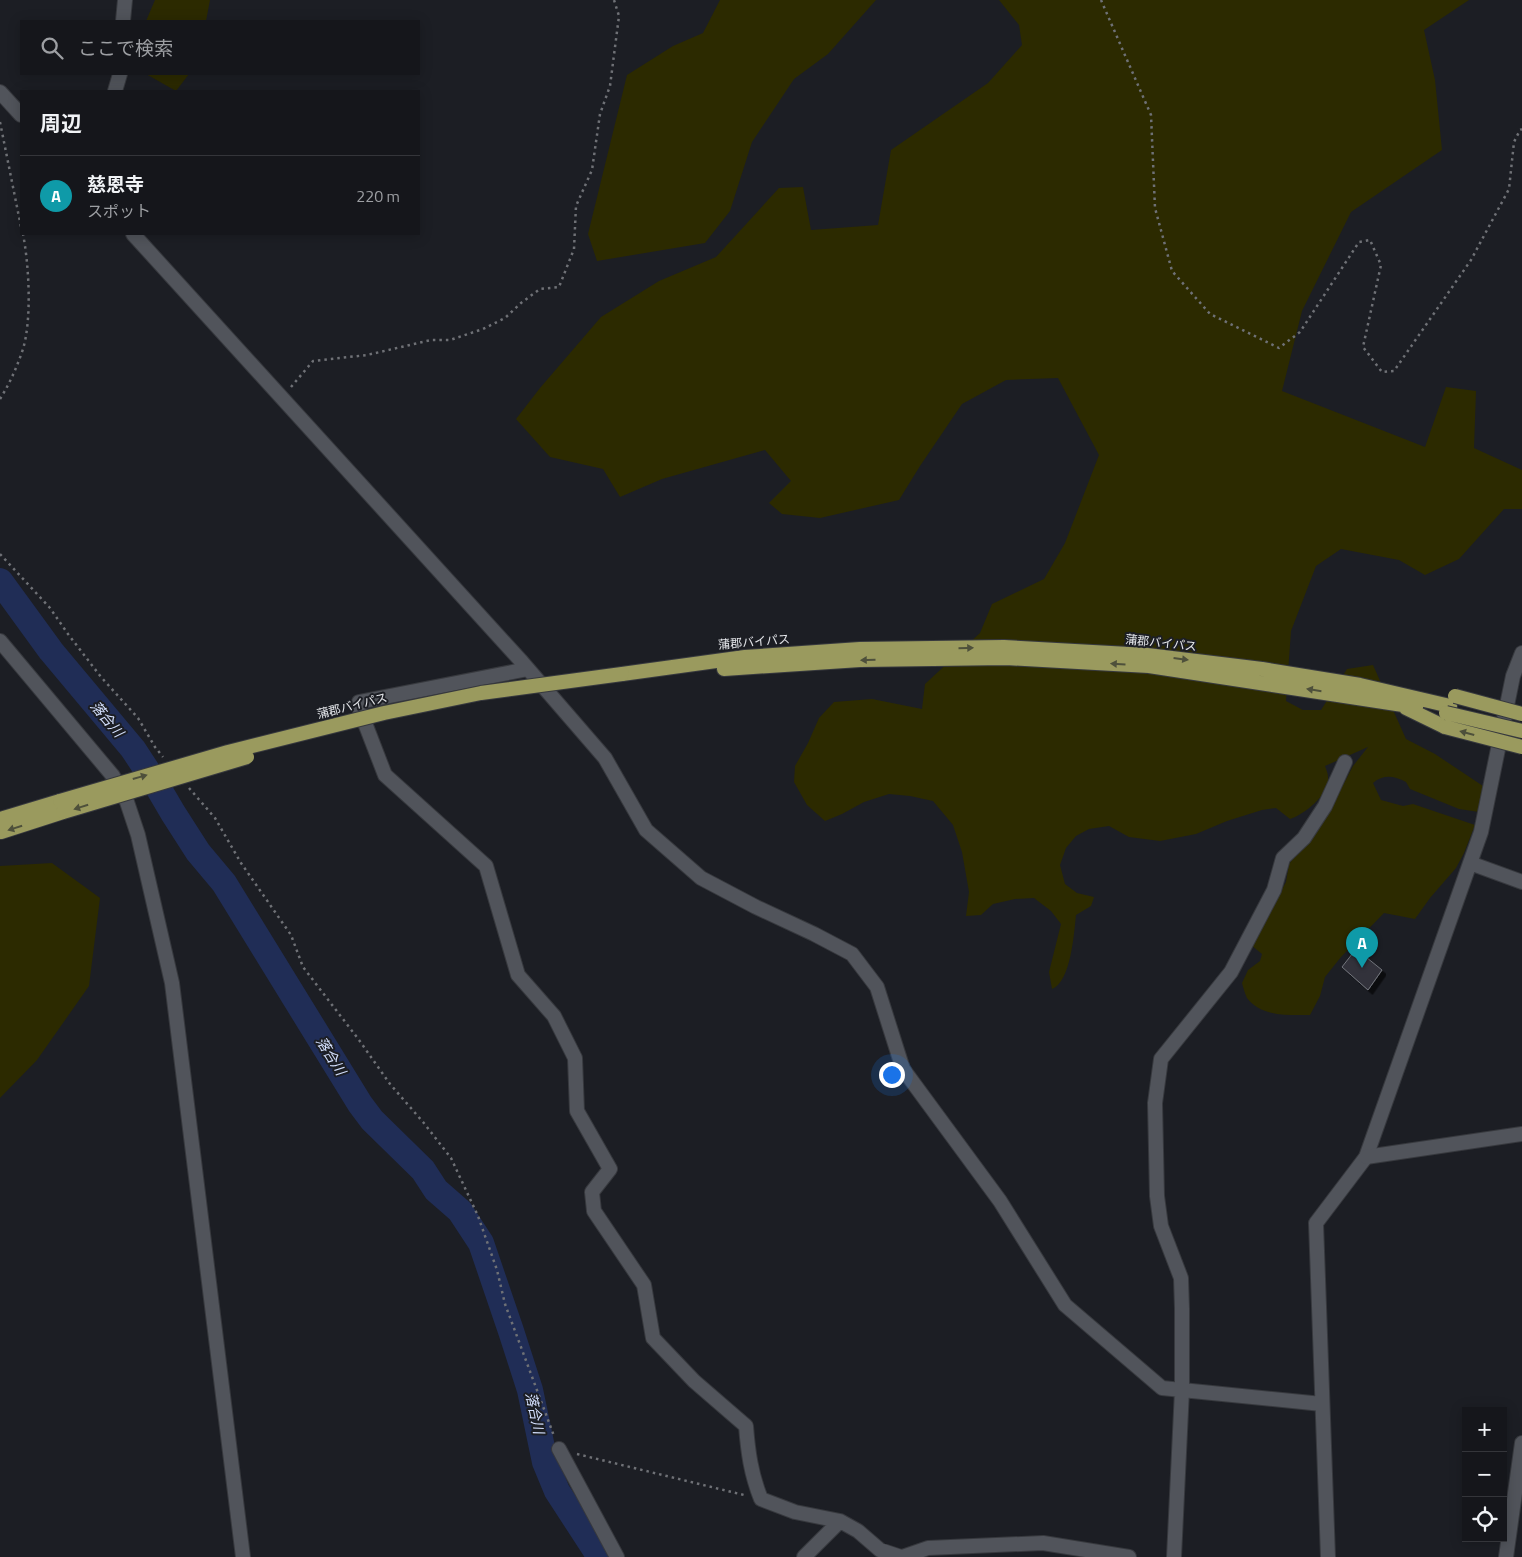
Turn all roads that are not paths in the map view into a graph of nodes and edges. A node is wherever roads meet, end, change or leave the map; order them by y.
1 (125, 0) edge
2 (123, 20) edge
3 (120, 75) edge
4 (115, 90) edge
5 (0, 92) edge
6 (20, 114) edge
7 (134, 235) edge
8 (0, 641) edge
9 (1522, 653) edge
10 (528, 669) junction
11 (622, 678) junction
12 (1397, 704) junction
13 (1450, 705) junction
14 (1522, 714) edge
15 (1522, 724) edge
16 (1522, 731) edge
17 (1522, 748) edge
18 (1345, 762) dead end
19 (0, 826) edge
20 (1470, 863) junction
21 (1522, 882) edge
22 (1522, 1134) edge
23 (1366, 1157) junction
24 (1182, 1390) junction
25 (1322, 1404) junction
26 (1522, 1443) edge
27 (559, 1449) road end
28 (840, 1521) junction
29 (243, 1557) edge
30 (617, 1557) edge
31 (804, 1557) edge
32 (902, 1557) edge
33 (1129, 1557) edge
34 (1174, 1557) edge
35 (1328, 1557) edge
36 (1506, 1557) edge

1 - 2 street
3 - 4 street
5 - 6 street
7 - 10 street
8 - 29 street
9 - 20 street
10 - 24 street
10 - 28 street
12 -> 11 highway, 蒲郡バイパス
11 -> 13 highway, 蒲郡バイパス
11 - 19 highway, 蒲郡バイパス, bridge
12 - 13 highway, 蒲郡バイパス
17 -> 12 highway, bridge
13 - 14 highway, bridge
13 - 15 highway, 蒲郡バイパス
13 - 16 highway, 蒲郡バイパス, bridge
18 - 24 street
20 - 21 street
20 - 23 street
22 - 23 street
23 - 25 street
24 - 25 street
24 - 34 street
25 - 35 street
26 - 36 street
27 - 30 street
28 - 31 street
28 - 32 street
32 - 33 street

